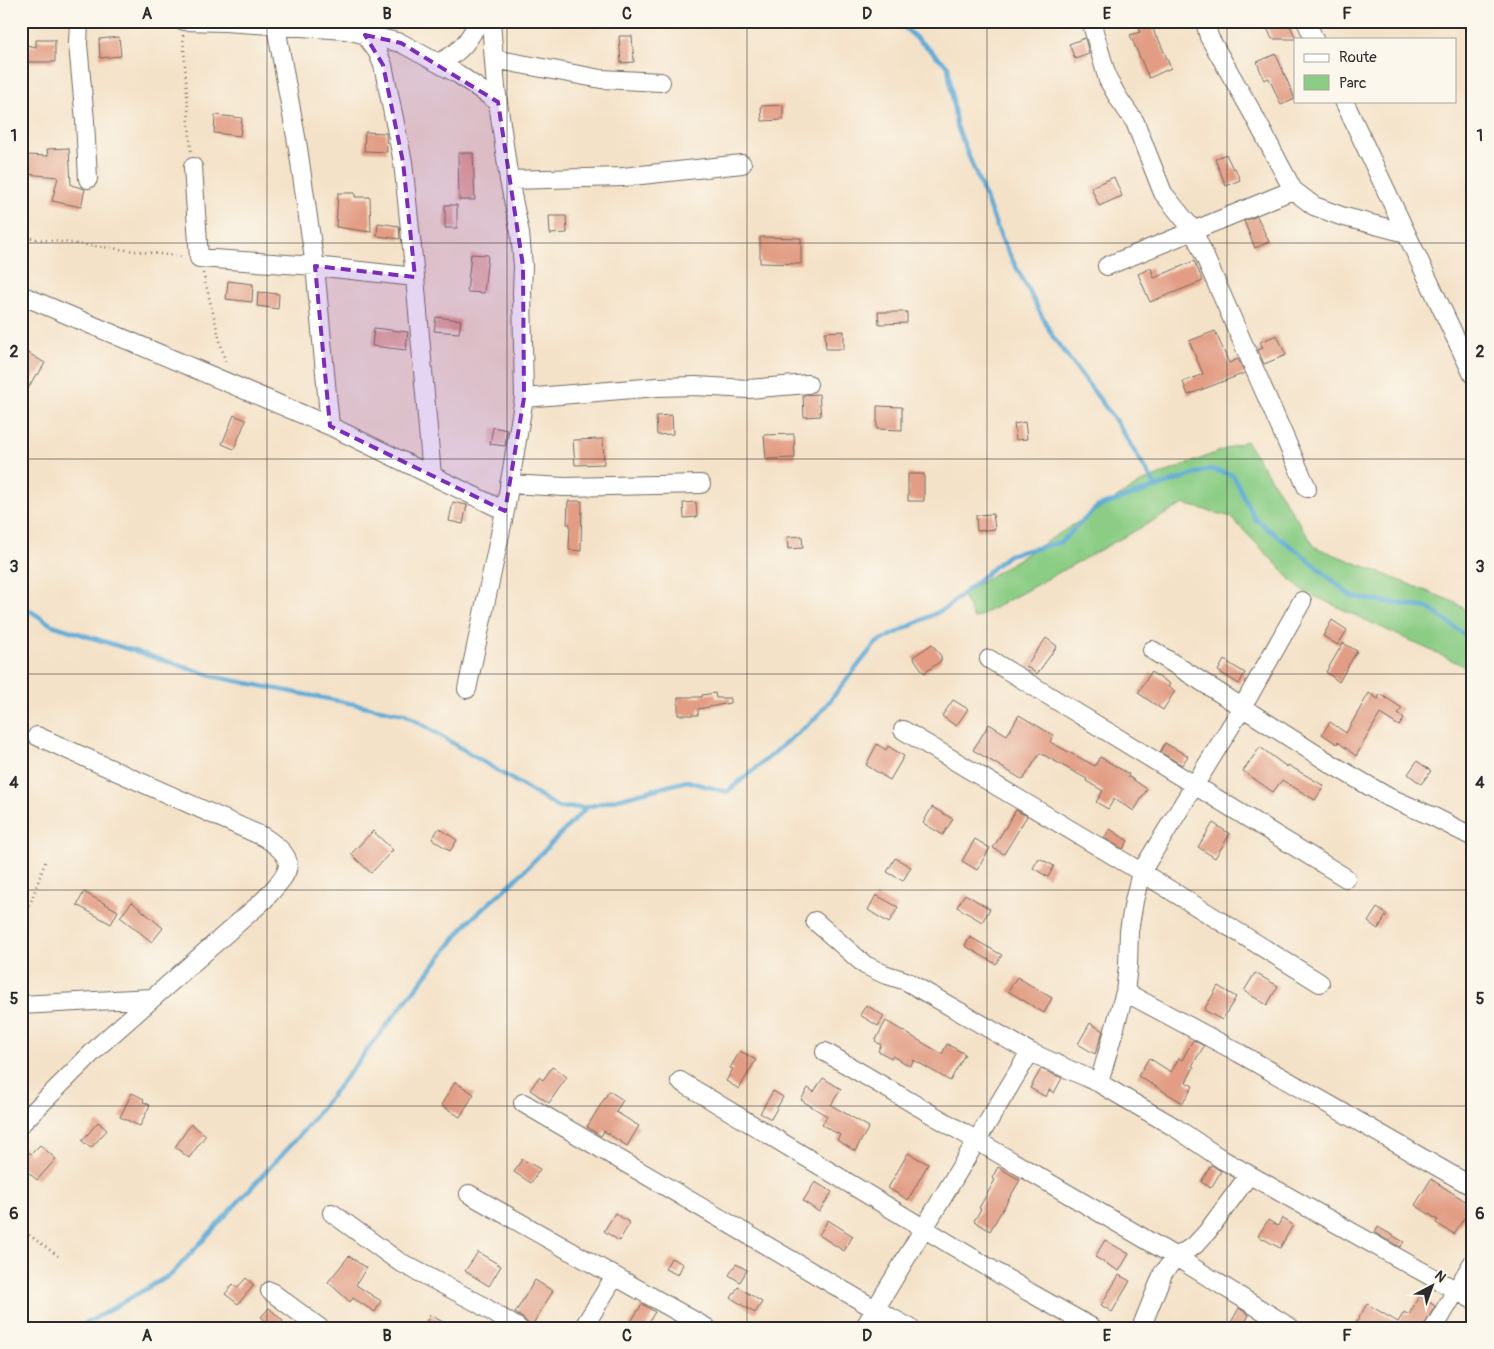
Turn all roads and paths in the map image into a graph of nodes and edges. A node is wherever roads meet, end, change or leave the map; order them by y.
1 (78, 21) edge
2 (479, 21) edge
3 (491, 21) edge
4 (1091, 21) edge
5 (1205, 21) edge
6 (1306, 21) edge
7 (275, 24) edge
8 (183, 26) edge
9 (365, 35) junction
10 (1314, 38) edge
11 (494, 59) junction
12 (438, 63) junction
13 (661, 82) dead end
14 (498, 102) junction
15 (1344, 102) edge
16 (742, 164) dead end
17 (192, 167) joint
18 (88, 179) dead end
19 (509, 180) junction
20 (1293, 190) junction
21 (1193, 230) junction
22 (1406, 233) junction
23 (21, 237) edge
24 (199, 258) junction
25 (315, 266) junction
26 (1107, 266) dead end
27 (415, 277) junction
28 (21, 295) edge
29 (1473, 375) edge
30 (808, 384) dead end
31 (232, 385) junction
32 (524, 398) junction
33 (330, 426) junction
34 (432, 476) junction
35 (509, 484) junction
36 (701, 484) dead end
37 (1307, 488) dead end
38 (504, 511) junction
39 (1302, 601) dead end
40 (1152, 650) dead end
41 (989, 660) dead end
42 (467, 689) dead end
43 (1242, 708) junction
44 (904, 730) dead end
45 (37, 736) dead end
46 (1194, 786) junction
47 (1473, 837) edge
48 (46, 860) dead end
49 (1140, 872) junction
50 (1346, 878) dead end
51 (21, 902) edge
52 (30, 904) junction
53 (815, 921) dead end
54 (21, 929) edge
55 (1320, 983) dead end
56 (1125, 992) junction
57 (151, 998) junction
58 (21, 1005) edge
59 (825, 1052) dead end
60 (1030, 1052) junction
61 (680, 1081) dead end
62 (1099, 1083) junction
63 (523, 1103) dead end
64 (21, 1124) edge
65 (976, 1142) junction
66 (1250, 1175) junction
67 (1473, 1187) edge
68 (469, 1194) dead end
69 (332, 1213) dead end
70 (924, 1228) junction
71 (21, 1229) edge
72 (58, 1256) dead end
73 (1176, 1257) junction
74 (1473, 1262) edge
75 (615, 1276) junction
76 (270, 1291) dead end
77 (1457, 1291) junction
78 (1473, 1300) edge
79 (875, 1309) junction
80 (320, 1328) edge
81 (518, 1328) edge
82 (583, 1328) edge
83 (707, 1328) edge
84 (864, 1328) edge
85 (910, 1328) edge
86 (1093, 1328) edge
87 (1142, 1328) edge
88 (1291, 1328) edge
89 (1434, 1328) edge

1 - 18 street
2 - 12 street
3 - 11 street
4 - 21 street
5 - 20 street
6 - 10 street
7 - 8 street
7 - 9 street
7 - 25 street
8 - 17 path
9 - 12 street
9 - 27 street
11 - 13 street
11 - 14 street
12 - 14 street
14 - 19 street
15 - 22 street
16 - 19 street
17 - 24 street
19 - 32 street
20 - 21 street
20 - 22 street
21 - 26 street
21 - 37 street
22 - 29 street
23 - 24 path
24 - 25 street
24 - 31 path
25 - 27 street
25 - 33 street
27 - 34 street
28 - 31 street
30 - 32 street
31 - 33 street
32 - 35 street
33 - 34 street
34 - 38 street
35 - 36 street
35 - 38 street
38 - 42 street
39 - 43 street
40 - 43 street
41 - 46 street
43 - 46 street
43 - 47 street
44 - 49 street
45 - 57 street
46 - 49 street
46 - 50 street
48 - 52 path
49 - 55 street
49 - 56 street
51 - 52 path
52 - 54 path
53 - 60 street
56 - 62 street
56 - 67 street
57 - 58 street
57 - 64 street
59 - 65 street
60 - 62 street
60 - 65 street
61 - 70 street
62 - 66 street
63 - 79 street
65 - 70 street
65 - 73 street
66 - 73 street
66 - 77 street
68 - 75 street
69 - 81 street
70 - 79 street
70 - 86 street
71 - 72 path
73 - 87 street
73 - 88 street
74 - 77 street
75 - 82 street
75 - 83 street
76 - 80 street
77 - 78 street
77 - 89 street
79 - 84 street
79 - 85 street

